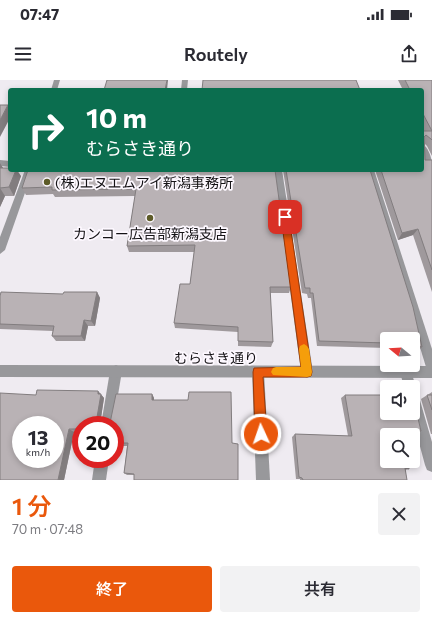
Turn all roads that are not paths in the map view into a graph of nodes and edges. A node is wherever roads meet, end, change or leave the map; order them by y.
1 (424, 152) edge
2 (428, 163) edge
3 (28, 172) edge
4 (278, 172) edge
5 (371, 172) edge
6 (0, 250) edge
7 (432, 367) edge
8 (0, 371) edge
9 (116, 371) junction
10 (258, 372) junction
11 (307, 372) junction
12 (380, 372) edge
13 (406, 372) edge
14 (420, 372) edge
15 (432, 372) edge
16 (408, 380) edge
17 (108, 416) edge
18 (419, 420) edge
19 (432, 465) edge
20 (101, 468) edge
21 (99, 480) edge
22 (264, 480) edge

1 - 2 street
3 - 6 street
4 - 11 street
5 - 7 street
8 - 9 street, むらさき通り
9 - 10 street, むらさき通り
9 - 17 street
10 - 11 street, むらさき通り
10 - 22 street
11 - 12 street, むらさき通り
13 - 16 street
14 - 15 street, むらさき通り
18 - 19 street
20 - 21 street

